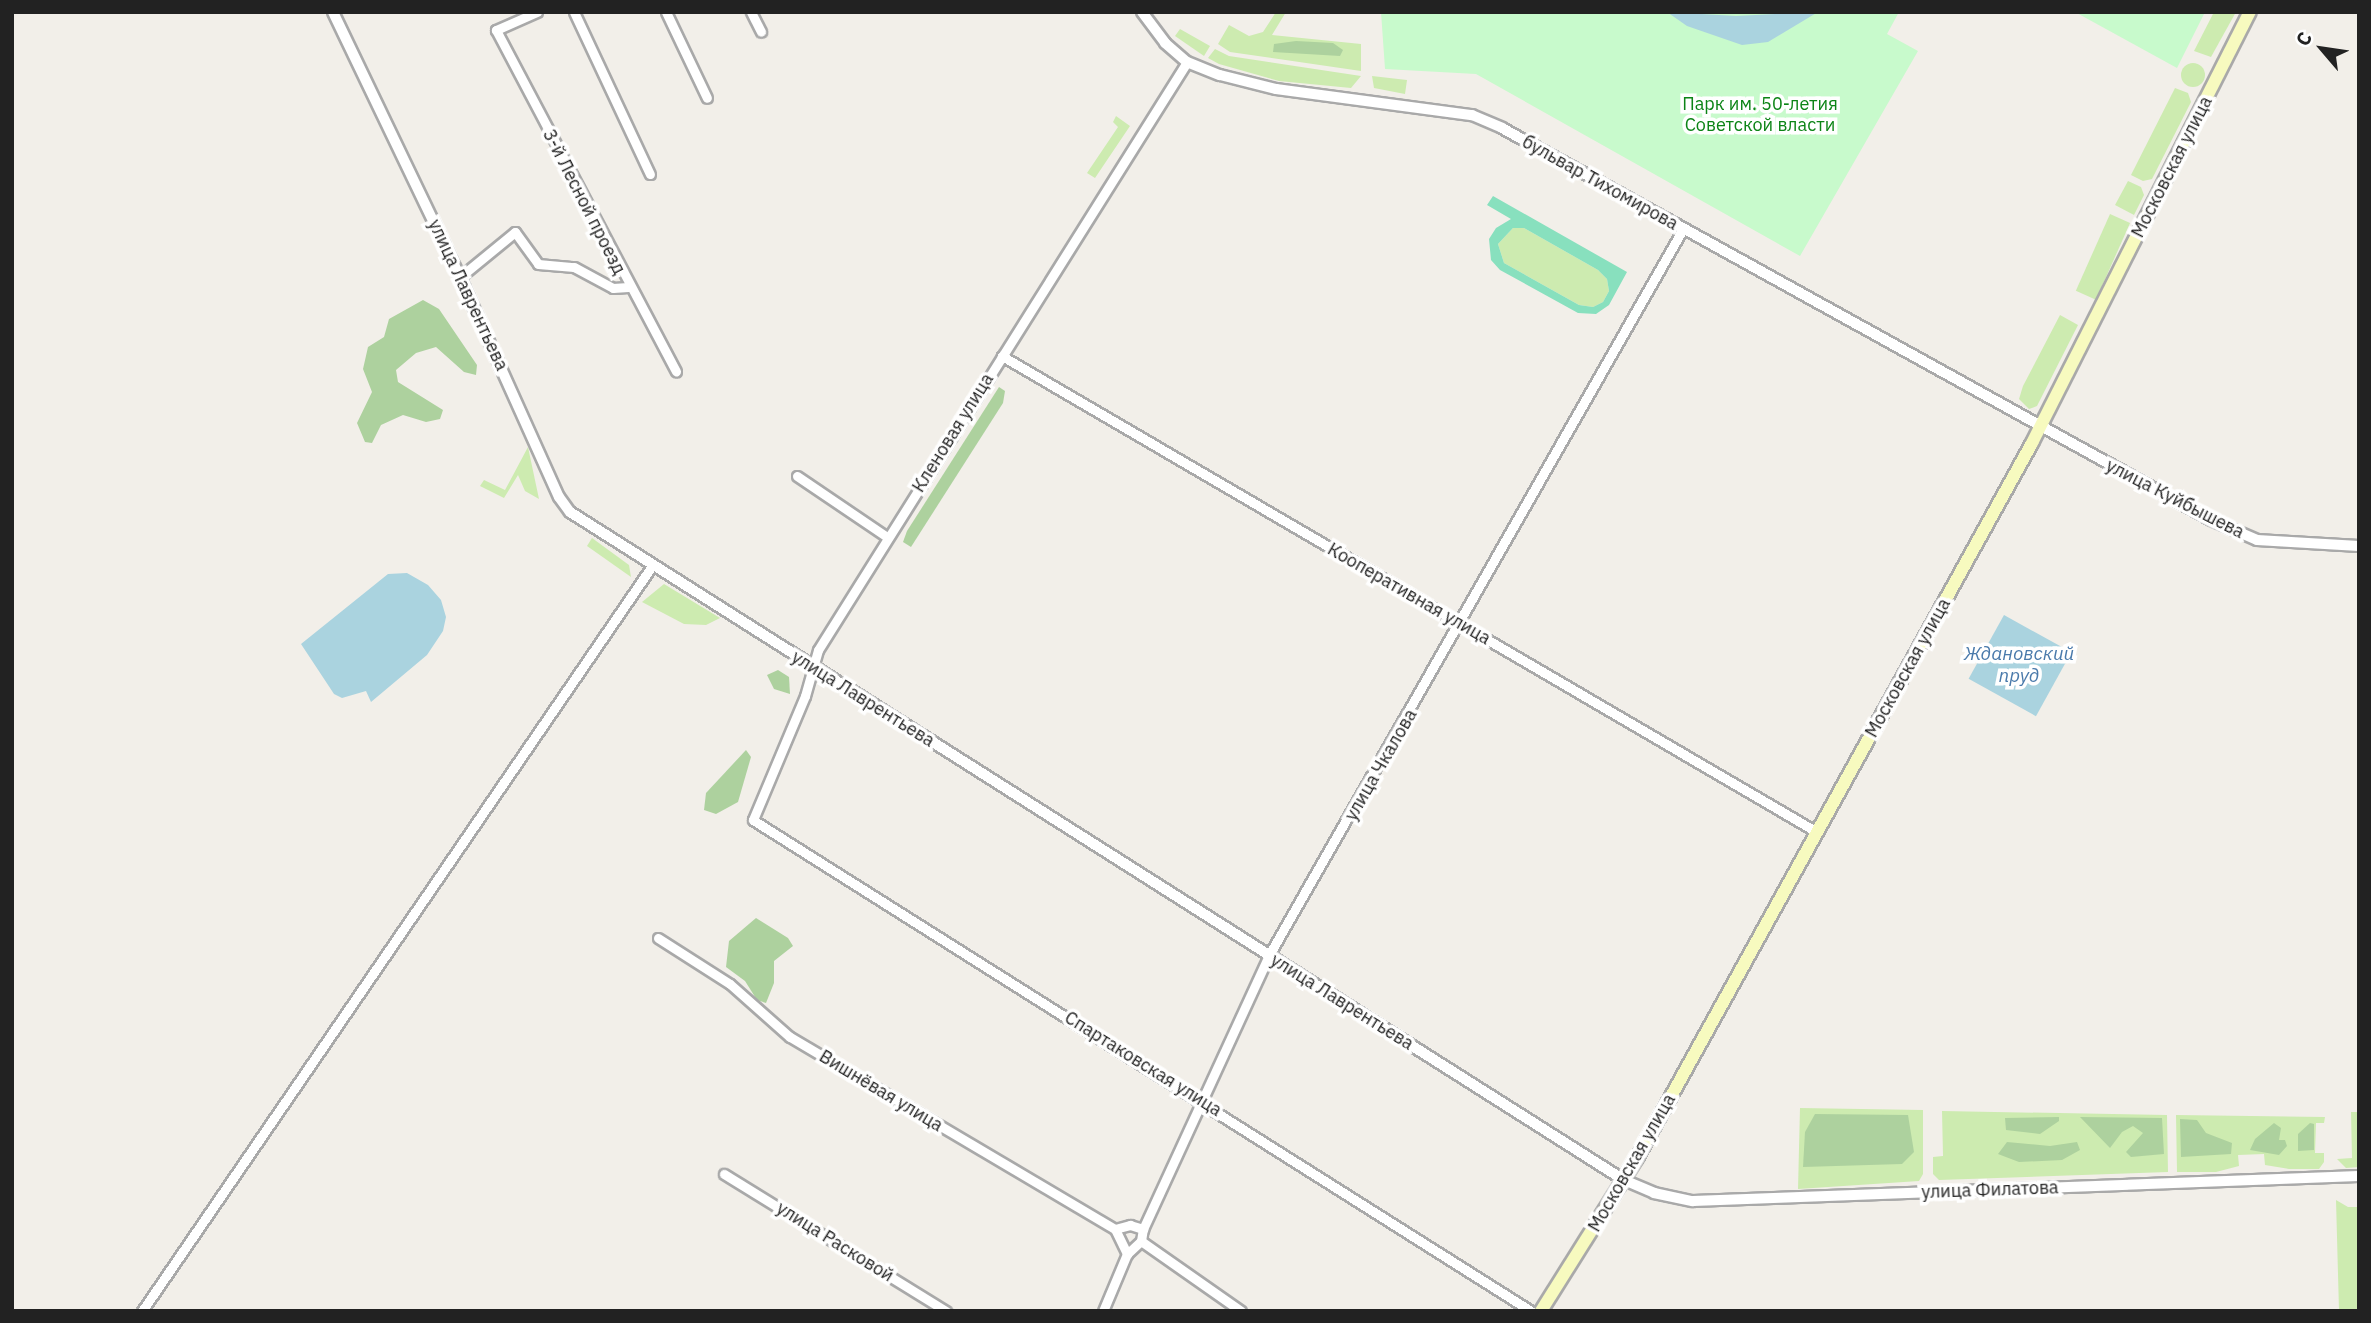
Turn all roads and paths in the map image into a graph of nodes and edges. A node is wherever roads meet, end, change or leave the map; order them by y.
1 (333, 12) edge
2 (537, 12) edge
3 (573, 12) edge
4 (666, 12) edge
5 (751, 12) edge
6 (1142, 12) edge
7 (2250, 12) edge
8 (761, 32) dead end
9 (1187, 62) junction
10 (707, 98) dead end
11 (650, 174) dead end
12 (1683, 229) junction
13 (460, 277) junction
14 (628, 286) junction
15 (1002, 356) junction
16 (676, 372) dead end
17 (2040, 427) junction
18 (797, 475) dead end
19 (887, 537) junction
20 (2359, 546) edge
21 (652, 566) junction
22 (1461, 625) junction
23 (812, 667) junction
24 (753, 820) joint
25 (1817, 832) junction
26 (658, 938) dead end
27 (1269, 956) junction
28 (1201, 1101) junction
29 (724, 1174) dead end
30 (2359, 1176) edge
31 (1624, 1180) junction
32 (1115, 1229) junction
33 (1143, 1229) junction
34 (1141, 1241) junction
35 (1127, 1254) junction
36 (142, 1311) edge
37 (946, 1311) edge
38 (1103, 1311) edge
39 (1241, 1311) edge
40 (1531, 1311) edge
41 (1541, 1311) edge

1 - 13 street, улица Лаврентьева
2 - 14 street, 3-й Лесной проезд
3 - 11 street
4 - 10 street
5 - 8 street
6 - 9 street, бульвар Тихомирова
7 - 17 main road, Московская улица
9 - 12 street, бульвар Тихомирова
9 - 15 street, Кленовая улица
12 - 17 street, бульвар Тихомирова
12 - 22 street, улица Чкалова
13 - 14 street
13 - 21 street, улица Лаврентьева
14 - 16 street, 3-й Лесной проезд
15 - 19 street, Кленовая улица
15 - 22 street, Кооперативная улица
17 - 20 street, улица Куйбышева
17 - 25 main road, Московская улица
18 - 19 street
19 - 23 street, Кленовая улица
21 - 23 street, улица Лаврентьева
21 - 36 street
22 - 25 street, Кооперативная улица
22 - 27 street, улица Чкалова
23 - 24 street, Кленовая улица
23 - 27 street, улица Лаврентьева
24 - 28 street, Спартаковская улица
25 - 31 main road, Московская улица
26 - 32 street, Вишнёвая улица
27 - 28 street, улица Чкалова
27 - 31 street, улица Лаврентьева
28 - 33 street, улица Чкалова
28 - 40 street, Спартаковская улица
29 - 37 street, улица Расковой
30 - 31 street, улица Филатова
31 - 41 main road, Московская улица
32 - 33 street
32 - 35 street
33 - 34 street, улица Чкалова
34 - 35 street
34 - 39 street
35 - 38 street

